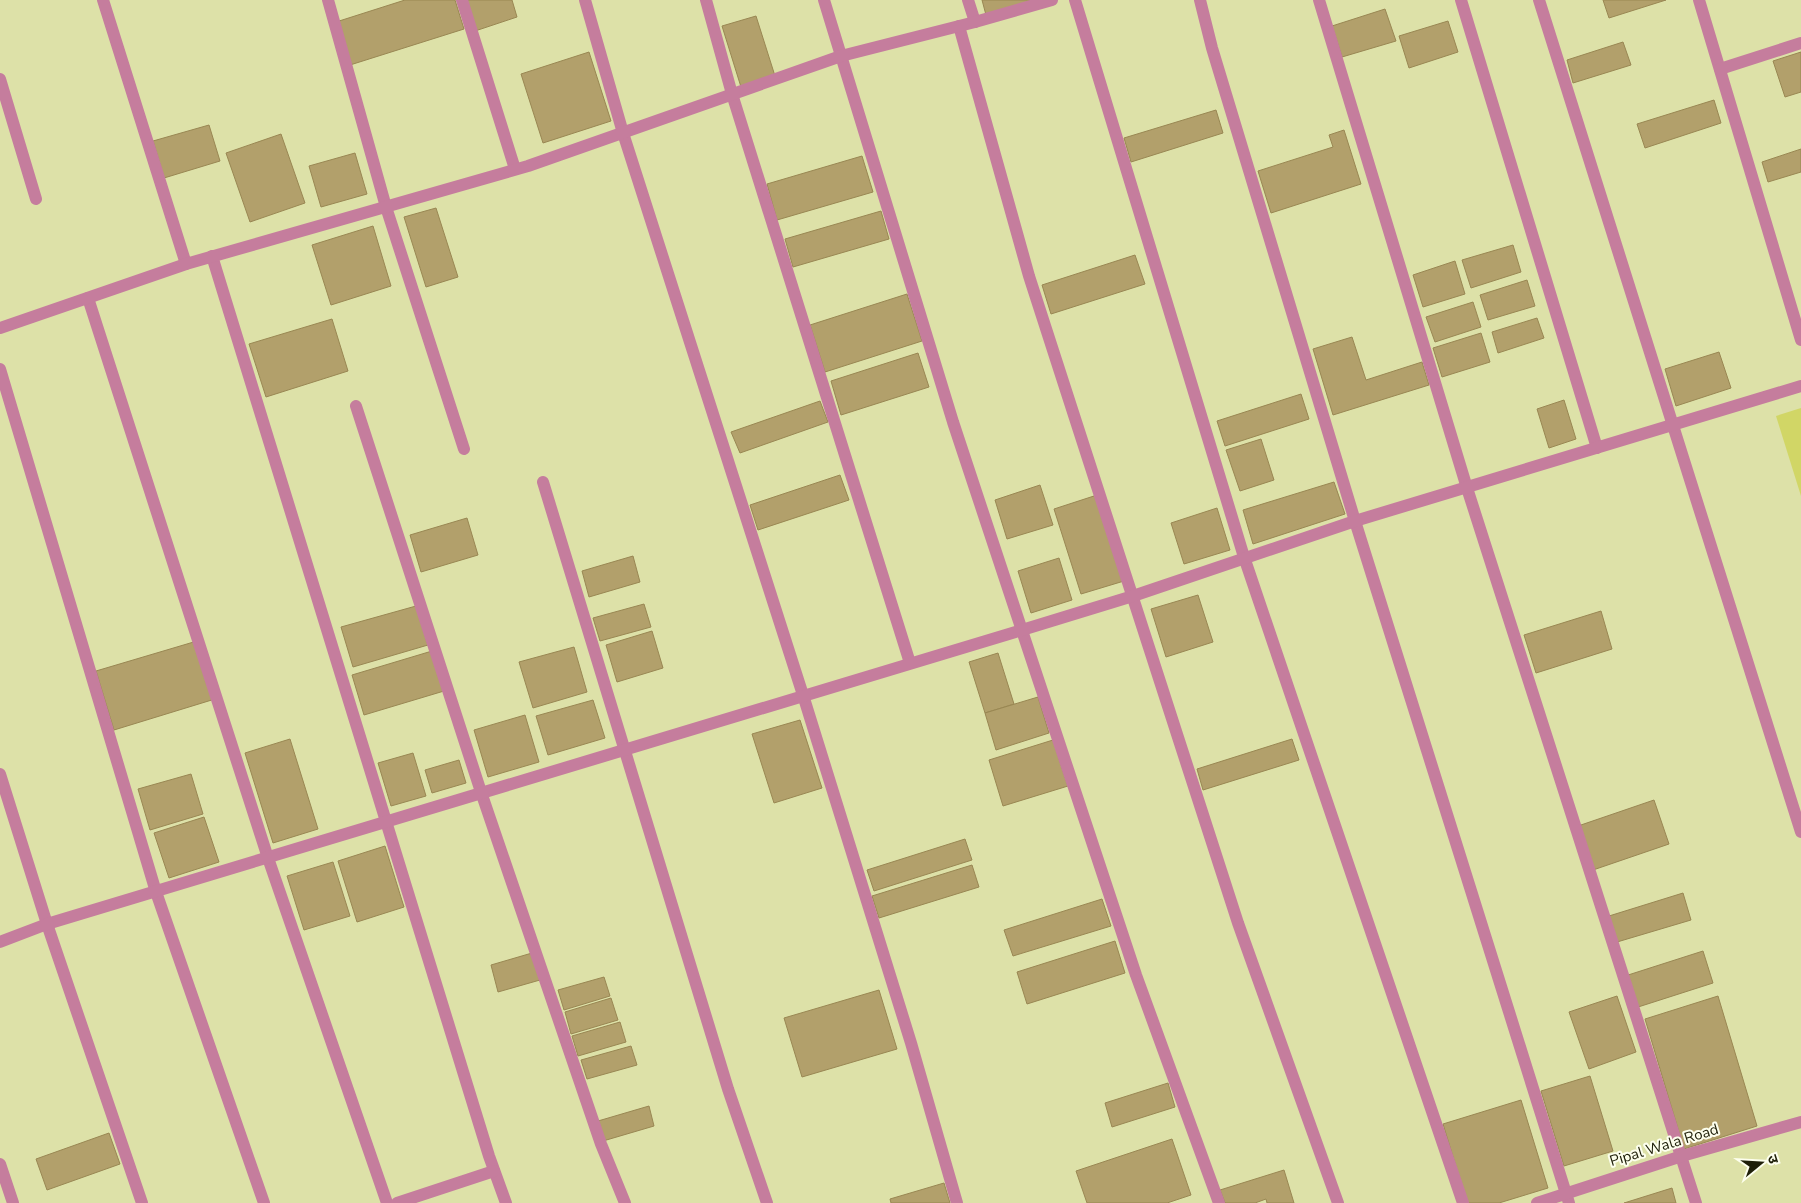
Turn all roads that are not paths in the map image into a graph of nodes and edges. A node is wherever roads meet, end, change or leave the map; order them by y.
1 (103, 0) edge
2 (328, 0) edge
3 (462, 0) edge
4 (584, 0) edge
5 (706, 0) edge
6 (824, 0) edge
7 (968, 0) edge
8 (1052, 0) edge
9 (1075, 0) edge
10 (1200, 0) edge
11 (1320, 0) edge
12 (1461, 0) edge
13 (1539, 0) edge
14 (1699, 0) edge
15 (975, 22) junction
16 (960, 26) junction
17 (1801, 43) edge
18 (841, 56) junction
19 (1720, 69) junction
20 (0, 79) edge
21 (732, 94) junction
22 (623, 132) junction
23 (515, 169) junction
24 (36, 199) dead end
25 (386, 207) junction
26 (212, 256) junction
27 (186, 264) junction
28 (88, 298) junction
29 (0, 328) edge
30 (1801, 340) edge
31 (0, 369) edge
32 (1801, 386) edge
33 (356, 406) dead end
34 (1672, 425) junction
35 (1597, 448) junction
36 (464, 449) dead end
37 (543, 482) dead end
38 (1467, 488) junction
39 (1355, 521) junction
40 (1244, 557) junction
41 (1133, 596) junction
42 (1022, 630) junction
43 (910, 663) junction
44 (802, 695) junction
45 (624, 749) junction
46 (0, 774) edge
47 (481, 792) junction
48 (387, 821) junction
49 (1801, 832) edge
50 (268, 858) junction
51 (156, 892) junction
52 (48, 924) junction
53 (0, 942) edge
54 (1801, 1122) edge
55 (1682, 1156) junction
56 (0, 1164) edge
57 (494, 1171) junction
58 (1567, 1198) edge
59 (13, 1203) edge
60 (142, 1203) edge
61 (264, 1203) edge
62 (386, 1203) edge
63 (397, 1203) edge
64 (506, 1203) edge
65 (625, 1203) edge
66 (767, 1203) edge
67 (957, 1203) edge
68 (1219, 1203) edge
69 (1338, 1203) edge
70 (1463, 1203) edge
71 (1537, 1203) edge
72 (1696, 1203) edge

1 - 27 street
2 - 25 street
3 - 23 street
4 - 22 street
5 - 21 street
6 - 18 street
7 - 15 street
8 - 15 street
9 - 40 street
10 - 39 street
11 - 38 street
12 - 35 street
13 - 34 street
14 - 19 street
15 - 16 street
16 - 18 street
16 - 41 street
17 - 19 street
18 - 21 street
18 - 42 street
19 - 30 street
20 - 24 street
21 - 22 street
21 - 43 street
22 - 23 street
22 - 44 street
23 - 25 street
25 - 26 street
25 - 36 street
26 - 27 street
26 - 48 street
27 - 28 street
28 - 29 street
28 - 50 street
31 - 51 street
32 - 34 street
33 - 47 street
34 - 35 street
34 - 49 street
35 - 38 street
37 - 45 street
38 - 39 street
38 - 55 street
39 - 40 street
39 - 58 street
40 - 41 street
40 - 70 street
41 - 42 street
41 - 69 street
42 - 43 street
42 - 68 street
43 - 44 street
44 - 45 street
44 - 67 street
45 - 47 street
45 - 66 street
46 - 52 street
47 - 48 street
47 - 65 street
48 - 50 street
48 - 57 street
50 - 51 street
50 - 62 street
51 - 52 street
51 - 61 street
52 - 53 street
52 - 60 street
54 - 55 street, Pipal Wala Road
55 - 58 street, Pipal Wala Road
55 - 72 street
56 - 59 street
57 - 63 street
57 - 64 street
58 - 71 street, Pipal Wala Road

